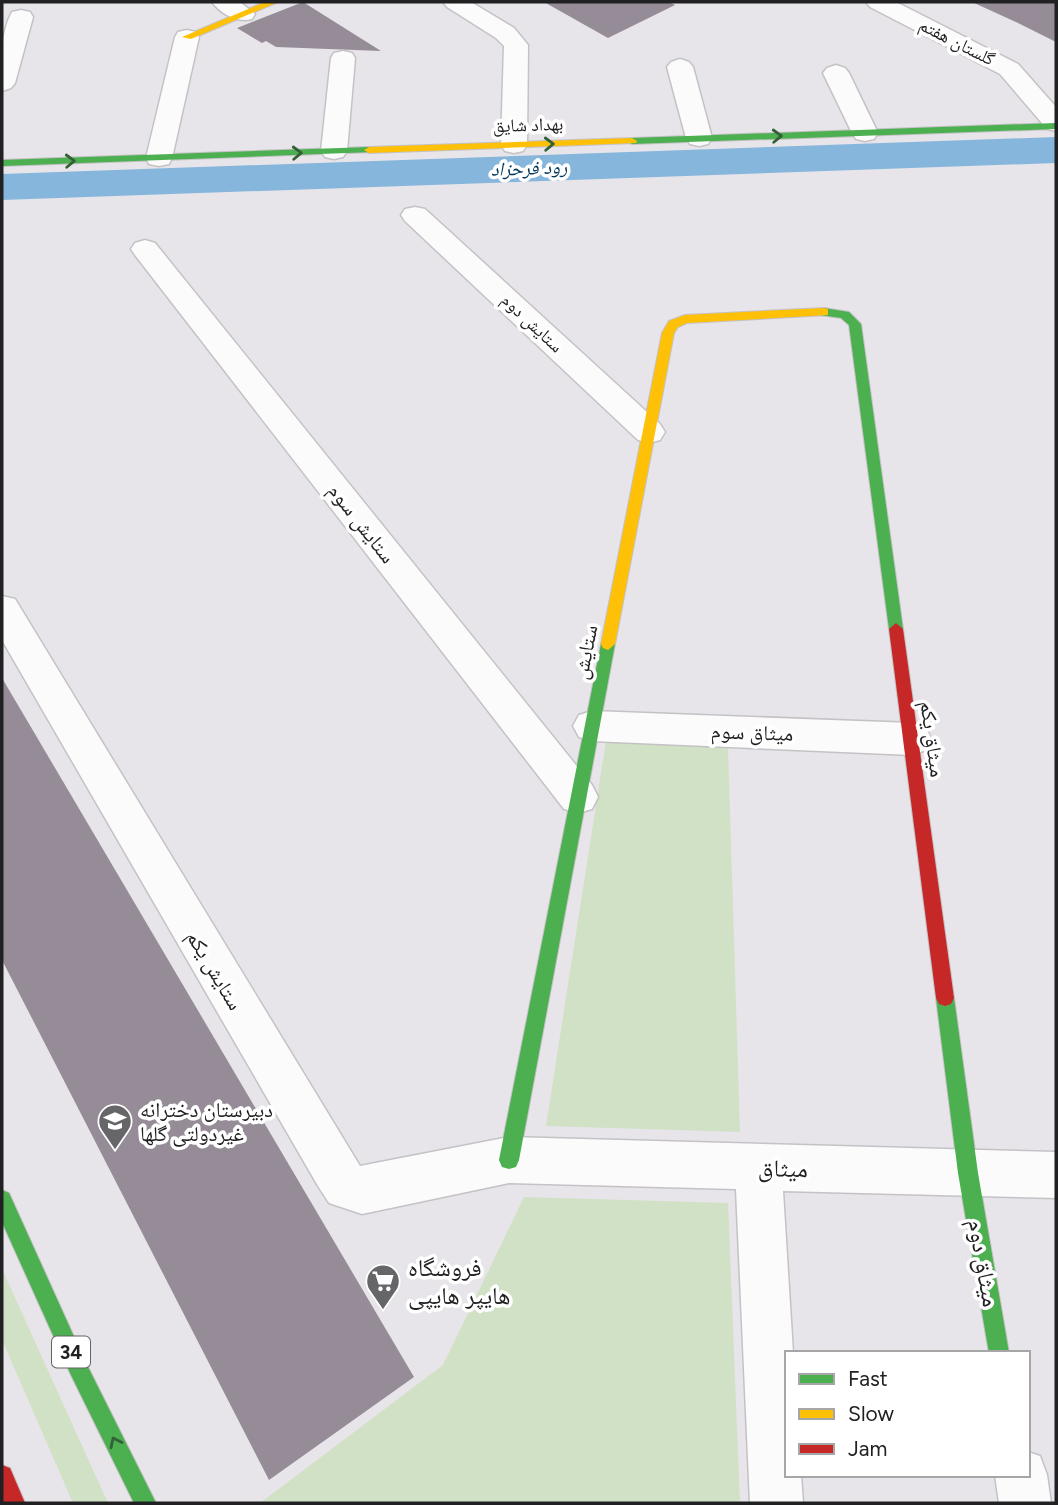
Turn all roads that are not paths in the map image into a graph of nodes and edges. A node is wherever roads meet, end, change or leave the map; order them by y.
1 (273, 2) edge
2 (455, 2) edge
3 (878, 2) edge
4 (233, 8) edge
5 (21, 17) dead end
6 (187, 37) joint
7 (343, 58) dead end
8 (680, 67) dead end
9 (836, 72) dead end
10 (2, 83) edge
11 (1056, 124) edge
12 (865, 132) junction
13 (699, 138) junction
14 (514, 145) junction
15 (334, 151) junction
16 (159, 158) junction
17 (2, 163) edge
18 (415, 215) dead end
19 (145, 249) dead end
20 (845, 315) joint
21 (649, 432) junction
22 (2, 609) edge
23 (592, 726) junction
24 (912, 739) junction
25 (578, 797) junction
26 (509, 1160) junction
27 (758, 1167) junction
28 (968, 1172) junction
29 (1056, 1175) edge
30 (2, 1200) edge
31 (999, 1351) edge
32 (2, 1476) edge
33 (1021, 1477) edge
34 (14, 1503) edge
35 (145, 1503) edge
36 (776, 1503) edge
37 (1026, 1503) edge

1 - 4 main road
2 - 14 street
3 - 11 street, گلستان هفتم
4 - 6 main road
5 - 10 street
6 - 16 street
7 - 15 street
8 - 13 street
9 - 12 street
11 - 12 main road, بهداد شایق
13 -> 12 main road, بهداد شایق
14 -> 13 main road, بهداد شایق
14 - 15 main road, بهداد شایق
16 -> 15 main road, بهداد شایق
17 -> 16 main road, بهداد شایق
18 - 21 street, ستایش دوم
19 - 25 street, ستایش سوم
20 - 21 main road, ستایش
20 - 24 main road, میثاق یکم
21 - 23 main road, ستایش
22 - 26 street, ستایش یکم
23 - 24 street, میثاق سوم
23 - 25 main road, ستایش
24 - 28 main road, میثاق یکم
25 - 26 main road, ستایش
26 - 27 street, میثاق
27 - 28 street, میثاق
27 - 36 street
28 - 29 street, میثاق
28 - 31 main road, میثاق دوم
35 -> 30 main road, 34
32 - 34 main road
33 - 37 street

